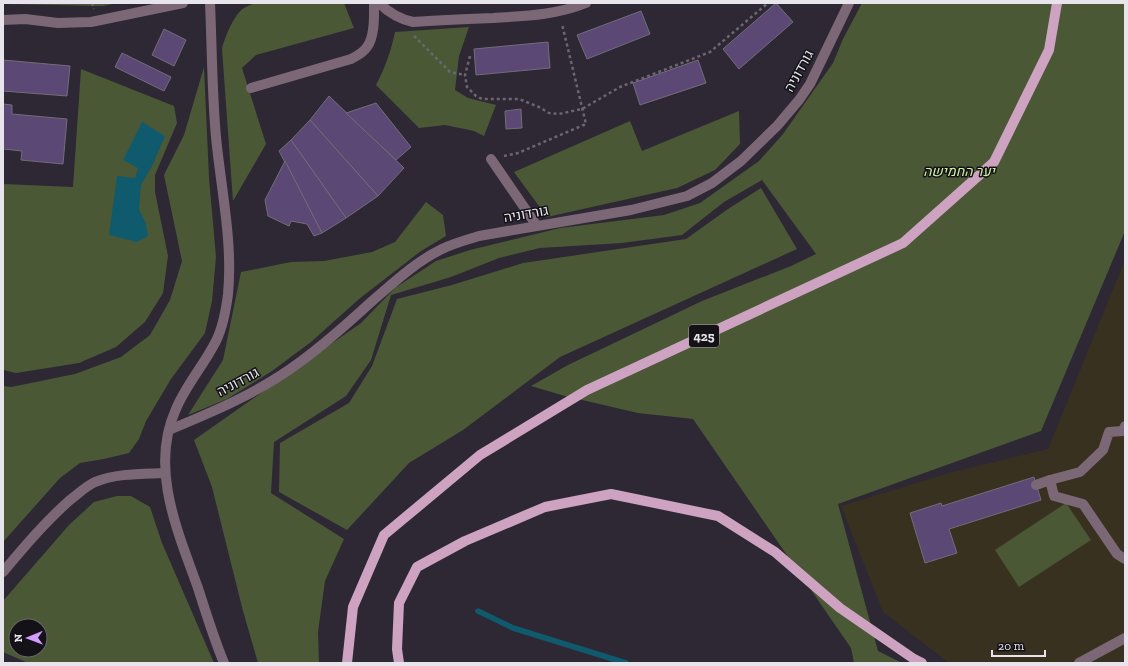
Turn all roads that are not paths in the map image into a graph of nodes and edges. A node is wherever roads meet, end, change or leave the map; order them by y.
1 (181, 3) edge
2 (210, 3) edge
3 (374, 3) edge
4 (379, 3) edge
5 (586, 3) edge
6 (848, 3) edge
7 (1057, 3) edge
8 (3, 20) edge
9 (251, 88) dead end
10 (491, 159) road end
11 (537, 226) junction
12 (1125, 426) edge
13 (169, 430) junction
14 (165, 473) junction
15 (1050, 480) junction
16 (1036, 485) dead end
17 (1125, 559) edge
18 (3, 572) edge
19 (1125, 638) edge
20 (224, 663) edge
21 (346, 663) edge
22 (399, 663) edge
23 (922, 663) edge
24 (1079, 663) edge

1 - 8 street
2 - 13 street
3 - 9 street
4 - 5 street
6 - 11 street, גורדוניה
7 - 21 main road, 425
10 - 11 street
11 - 13 street, גורדוניה
12 - 15 street
13 - 14 street
14 - 18 street
14 - 20 street
15 - 16 street
15 - 17 street
19 - 24 street
22 - 23 main road

